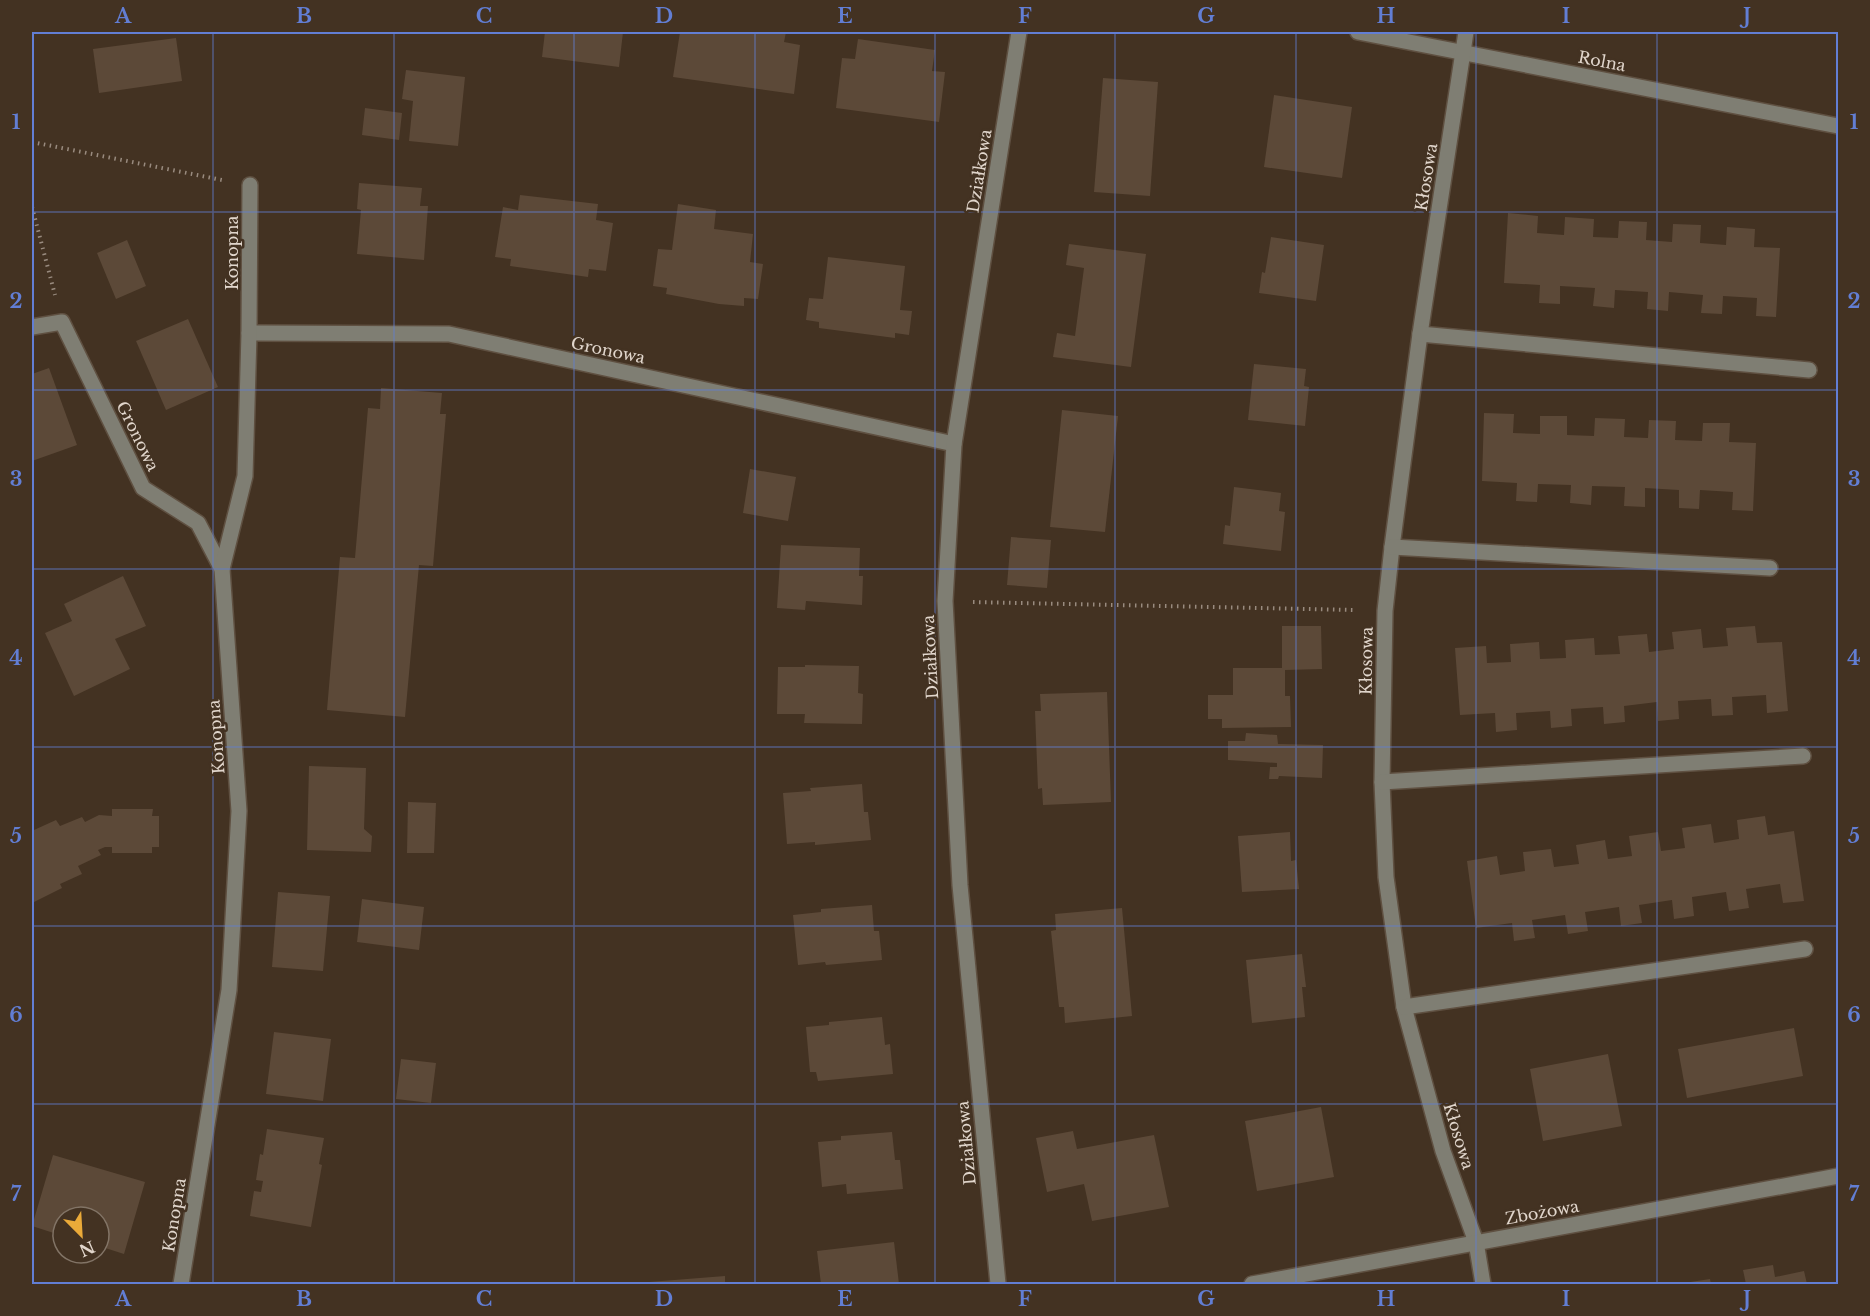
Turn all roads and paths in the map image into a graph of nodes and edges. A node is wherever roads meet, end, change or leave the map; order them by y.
1 (1019, 32) edge
2 (1358, 32) edge
3 (1466, 32) edge
4 (1463, 53) junction
5 (1839, 126) edge
6 (32, 142) edge
7 (250, 185) joint
8 (32, 207) edge
9 (62, 322) junction
10 (32, 327) edge
11 (249, 333) junction
12 (1420, 334) junction
13 (1809, 370) dead end
14 (954, 444) junction
15 (1392, 547) junction
16 (1770, 567) dead end
17 (222, 569) junction
18 (945, 601) junction
19 (1385, 611) junction
20 (1803, 756) dead end
21 (1382, 782) junction
22 (1805, 949) dead end
23 (1404, 1007) junction
24 (1839, 1176) edge
25 (1476, 1242) junction
26 (181, 1284) edge
27 (998, 1284) edge
28 (1252, 1284) edge
29 (1484, 1284) edge

1 - 14 street, Działkowa
2 - 4 street, Rolna
3 - 4 street, Kłosowa
4 - 5 street, Rolna
4 - 12 street, Kłosowa
6 - 7 path
7 - 11 street, Konopna
8 - 9 path
9 - 10 street
9 - 17 street, Gronowa
11 - 14 street, Gronowa
11 - 17 street, Konopna
12 - 13 street
12 - 15 street, Kłosowa
14 - 18 street, Działkowa
15 - 16 street
15 - 19 street, Kłosowa
17 - 26 street, Konopna
18 - 19 path
18 - 27 street, Działkowa
19 - 21 street, Kłosowa
20 - 21 street
21 - 23 street, Kłosowa
22 - 23 street
23 - 25 street, Kłosowa
24 - 25 street, Zbożowa
25 - 28 street, Zbożowa
25 - 29 street, Kłosowa

